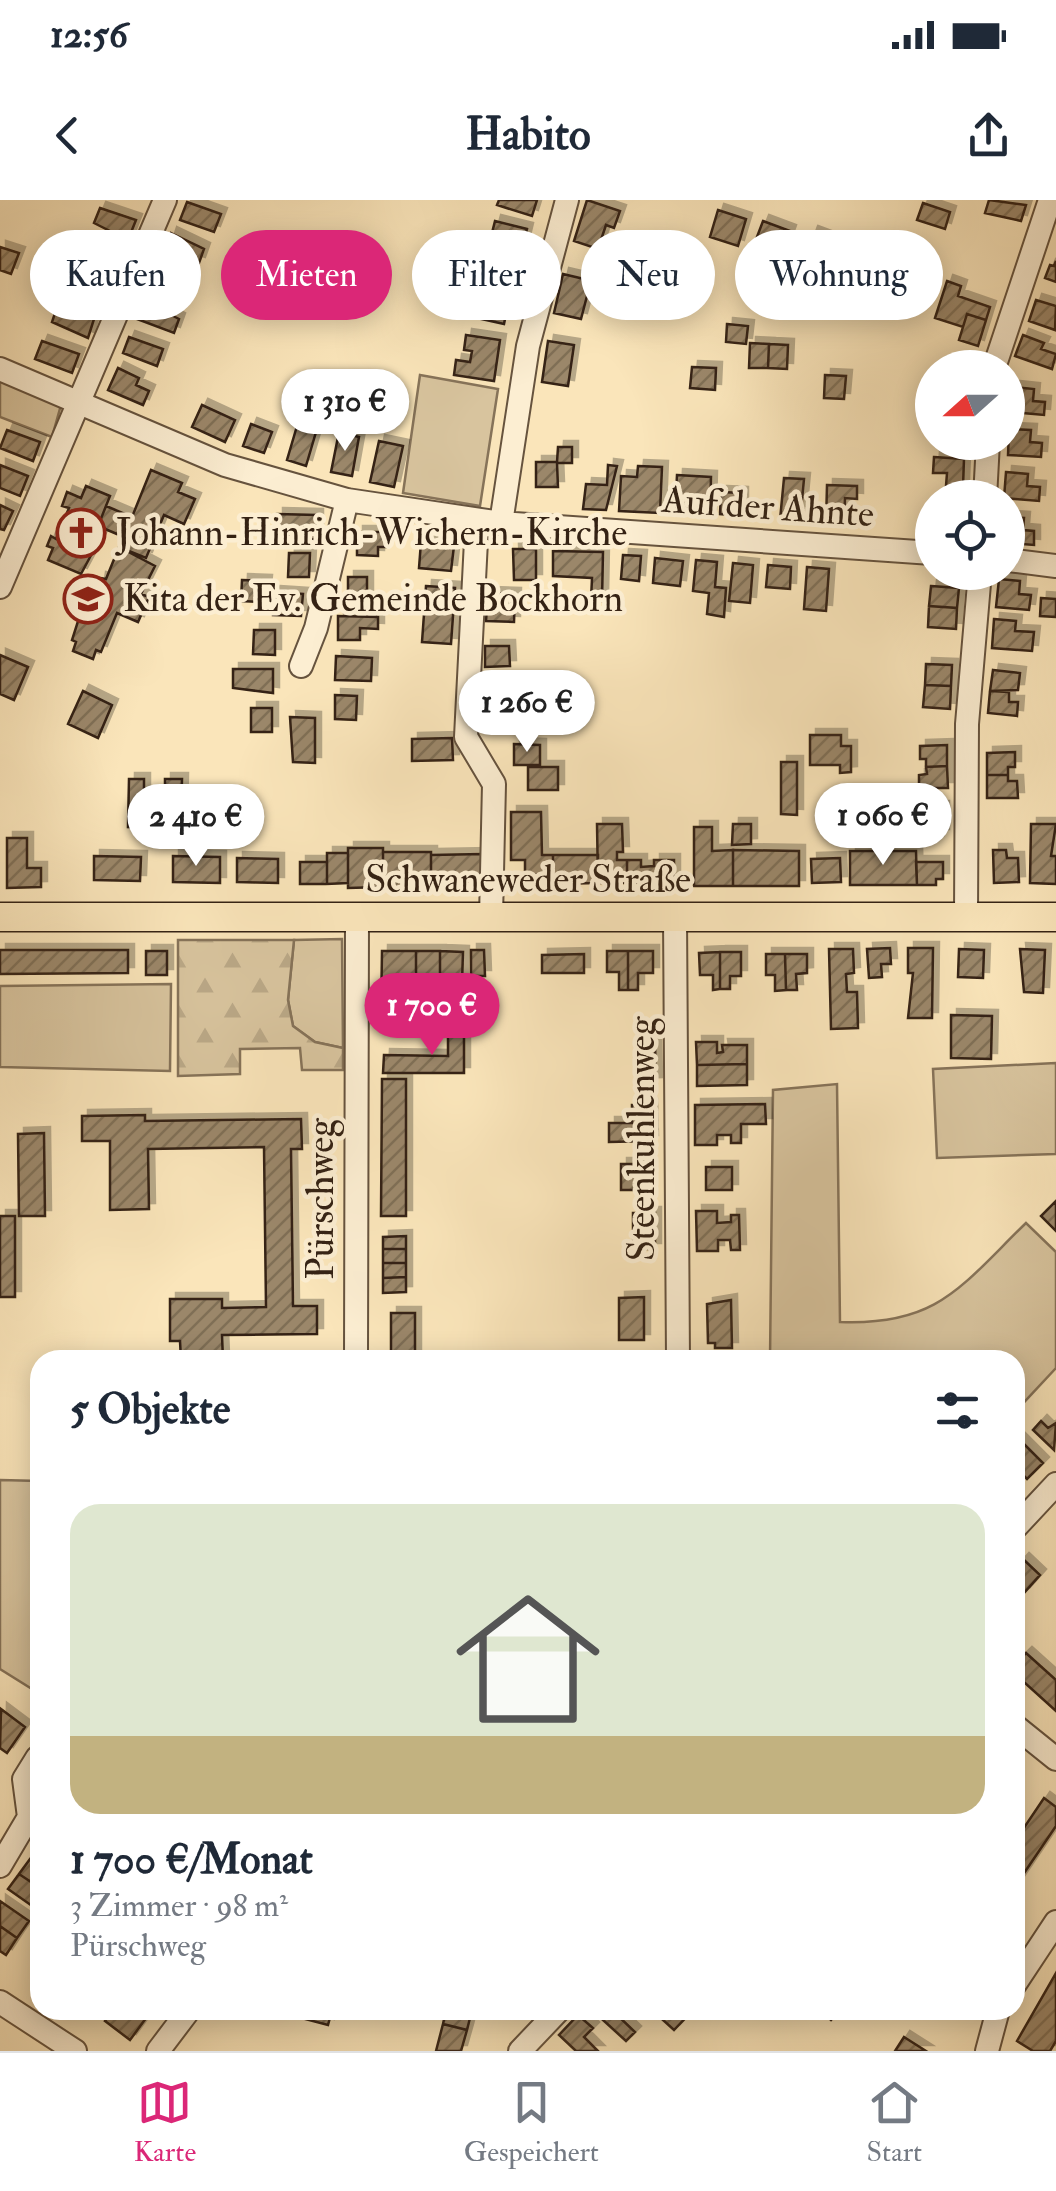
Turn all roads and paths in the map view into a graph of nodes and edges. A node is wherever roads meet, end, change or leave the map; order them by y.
1 (165, 200) edge
2 (567, 200) edge
3 (1050, 200) edge
4 (1000, 350) edge
5 (0, 369) edge
6 (81, 400) junction
7 (347, 500) junction
8 (477, 521) junction
9 (501, 524) junction
10 (915, 552) edge
11 (1025, 562) edge
12 (1056, 566) edge
13 (0, 587) edge
14 (978, 590) edge
15 (302, 666) dead end
16 (966, 916) junction
17 (0, 917) edge
18 (492, 917) junction
19 (676, 917) junction
20 (1056, 917) edge
21 (357, 918) junction
22 (356, 1350) edge
23 (678, 1350) edge
24 (1056, 1484) edge
25 (1025, 1517) edge
26 (1025, 1734) edge
27 (1056, 1759) edge
28 (30, 1770) edge
29 (0, 1866) edge
30 (1056, 1922) edge
31 (1025, 1969) edge
32 (0, 2002) edge
33 (181, 2020) edge
34 (552, 2020) edge
35 (995, 2020) edge
36 (534, 2046) edge
37 (75, 2051) edge
38 (158, 2051) edge
39 (986, 2051) edge

1 - 6 street
2 - 9 street
3 - 4 street
5 - 6 street, Auf der Ahnte
6 - 7 street, Auf der Ahnte
6 - 13 street
7 - 8 street, Auf der Ahnte
7 - 15 street
8 - 9 street, Auf der Ahnte
8 - 18 street
9 - 10 street, Auf der Ahnte
11 - 12 street
14 - 16 street
16 - 19 main road, Schwaneweder Straße
16 - 20 main road, Schwaneweder Straße
17 - 21 main road, Schwaneweder Straße
18 - 19 main road, Schwaneweder Straße
18 - 21 main road, Schwaneweder Straße
19 - 23 street, Steenkuhlenweg
21 - 22 street, Pürschweg
24 - 25 street
26 - 27 street
28 - 29 street
30 - 31 street
32 - 37 street
33 - 38 street
34 - 36 street
35 - 39 street

